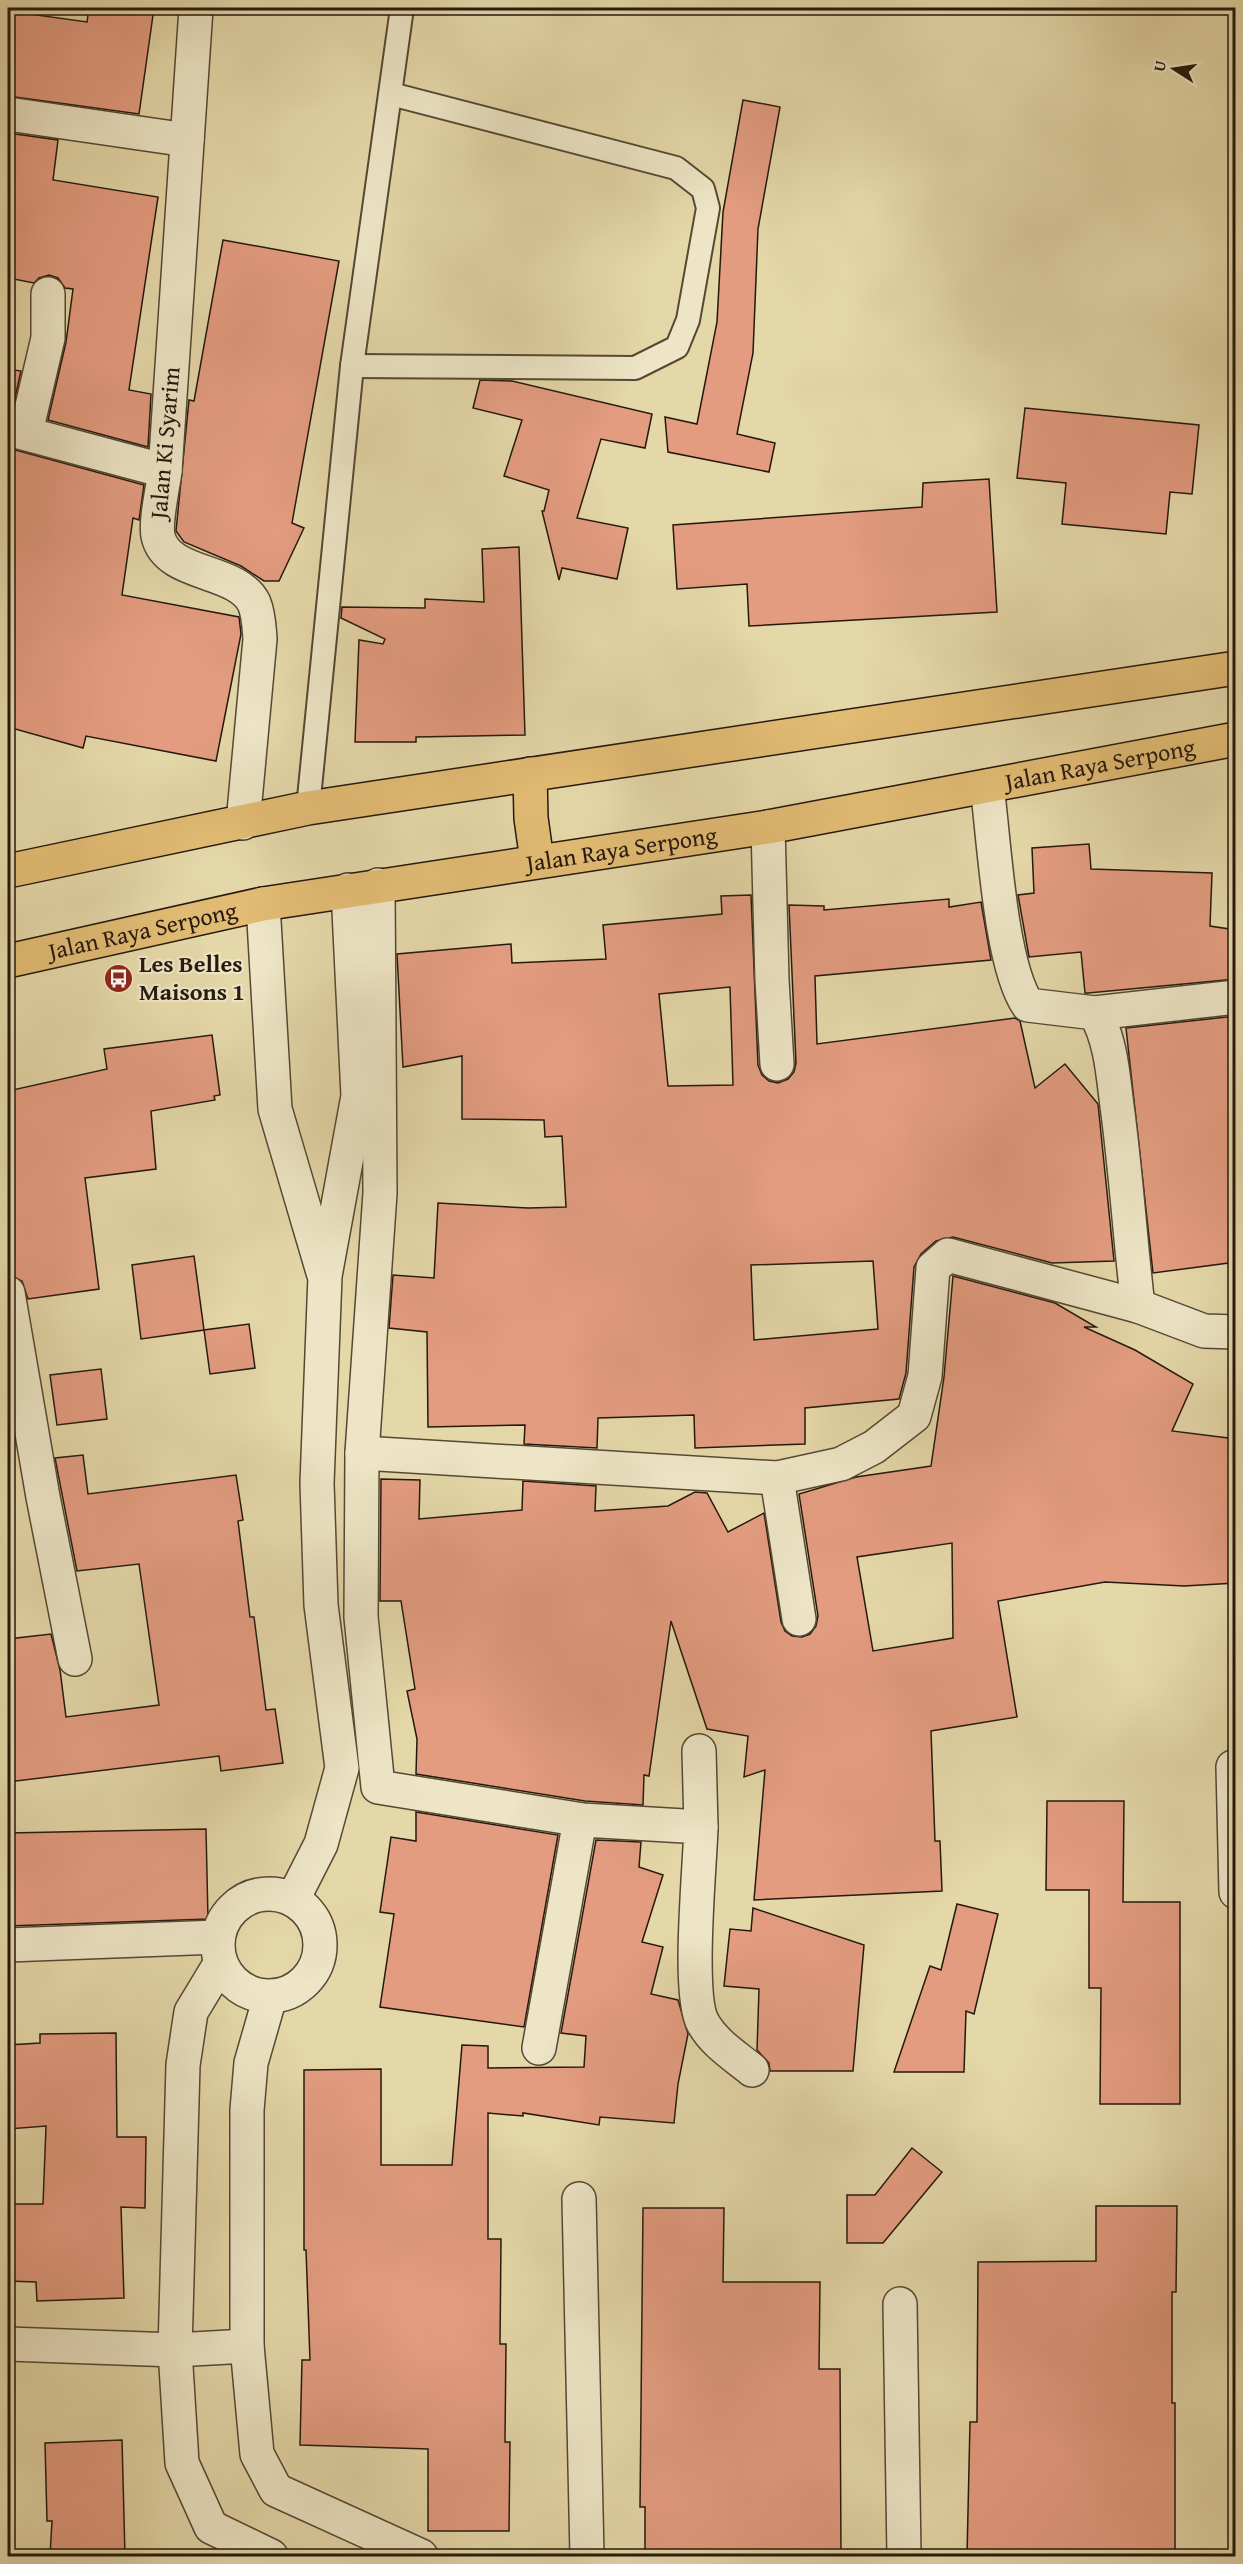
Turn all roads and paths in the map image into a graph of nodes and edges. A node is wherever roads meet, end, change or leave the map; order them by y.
1 (196, 8) edge
2 (402, 8) edge
3 (391, 94) junction
4 (8, 114) edge
5 (187, 140) junction
6 (48, 294) dead end
7 (352, 366) junction
8 (17, 430) edge
9 (165, 471) junction
10 (1236, 668) edge
11 (1236, 739) edge
12 (530, 774) junction
13 (987, 786) junction
14 (308, 808) junction
15 (243, 823) junction
16 (768, 827) junction
17 (537, 861) junction
18 (8, 871) edge
19 (363, 887) junction
20 (263, 904) junction
21 (8, 961) edge
22 (1236, 997) edge
23 (1095, 1013) junction
24 (777, 1064) dead end
25 (324, 1276) junction
26 (8, 1293) edge
27 (1138, 1306) junction
28 (1236, 1332) edge
29 (362, 1453) junction
30 (777, 1478) junction
31 (799, 1619) dead end
32 (75, 1659) dead end
33 (699, 1751) dead end
34 (1233, 1767) dead end
35 (580, 1820) junction
36 (701, 1827) junction
37 (1236, 1892) edge
38 (293, 1899) junction
39 (8, 1945) edge
40 (219, 1950) junction
41 (270, 1997) junction
42 (539, 2048) dead end
43 (752, 2070) dead end
44 (579, 2199) dead end
45 (900, 2304) dead end
46 (8, 2344) edge
47 (247, 2346) junction
48 (175, 2350) junction
49 (272, 2556) edge
50 (422, 2556) edge
51 (587, 2556) edge
52 (904, 2556) edge

1 - 5 street, Jalan Ki Syarim
2 - 3 lane
3 - 7 lane
3 - 7 lane
4 - 5 street
5 - 9 street, Jalan Ki Syarim
6 - 8 street
7 - 14 lane
8 - 9 street
9 - 15 street, Jalan Ki Syarim
10 - 12 main road
11 - 13 main road, Jalan Raya Serpong
12 - 14 main road
12 - 17 main road
13 - 16 main road, Jalan Raya Serpong
13 - 23 street
14 - 15 main road
15 - 18 main road
16 - 17 main road, Jalan Raya Serpong
16 - 24 street
17 - 19 main road, Jalan Raya Serpong
19 - 20 main road, Jalan Raya Serpong
19 - 25 street
19 - 29 street
20 - 21 main road, Jalan Raya Serpong
20 - 25 street
22 - 23 street
23 - 27 street
25 - 38 street
26 - 32 street
27 - 28 street
27 - 30 street
29 - 30 street
29 - 35 street
30 - 31 street
33 - 36 street
34 - 37 street
35 - 36 street
35 - 42 street
36 - 43 street
38 - 40 street
38 - 41 street
39 - 40 street
40 - 41 street
40 - 48 street
41 - 47 street
44 - 51 street
45 - 52 street
46 - 48 street
47 - 48 street
47 - 50 street
48 - 49 street

